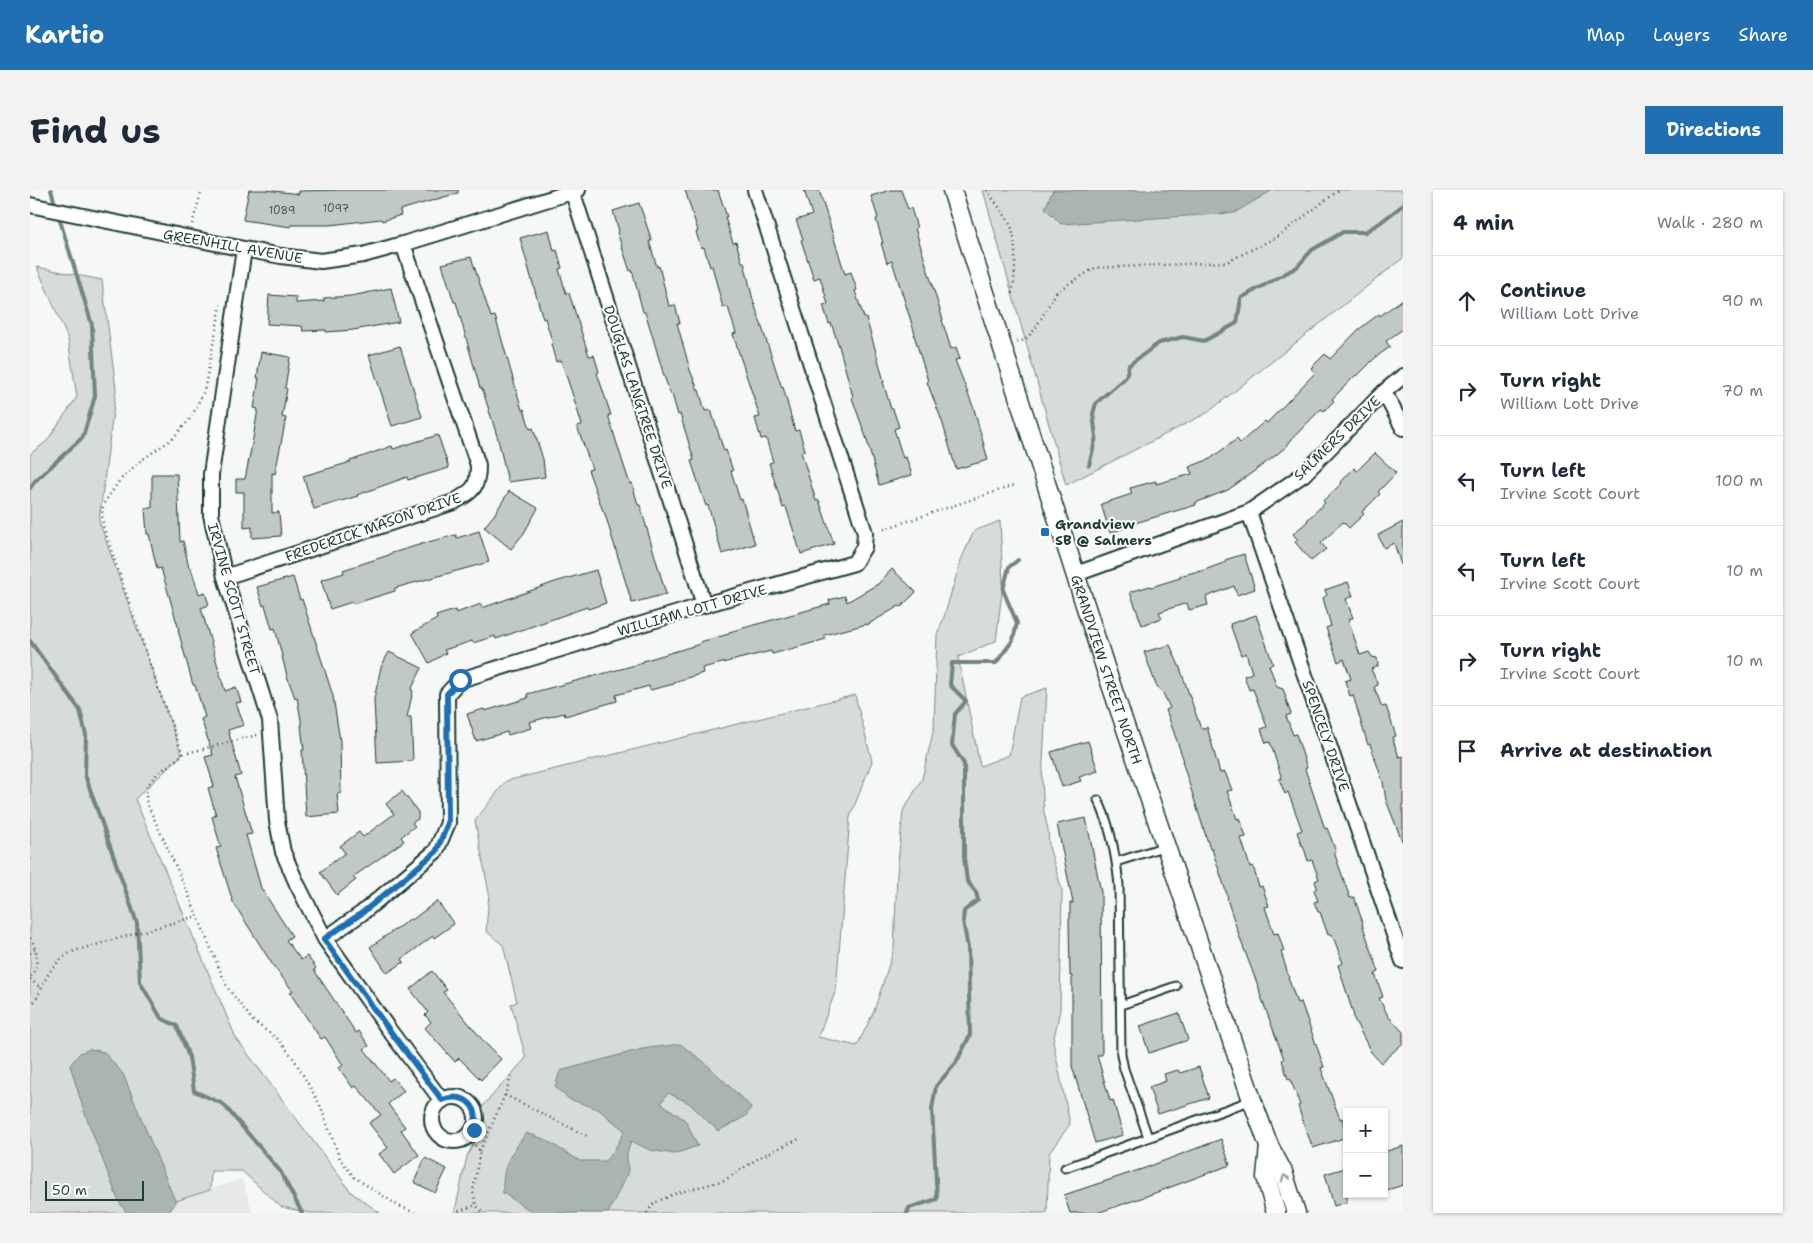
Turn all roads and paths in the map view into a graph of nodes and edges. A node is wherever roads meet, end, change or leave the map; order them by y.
1 (202, 190) edge
2 (755, 190) edge
3 (952, 190) edge
4 (987, 190) edge
5 (1339, 190) edge
6 (574, 191) edge
7 (30, 205) edge
8 (189, 239) junction
9 (403, 244) junction
10 (244, 250) junction
11 (1011, 296) dead end
12 (221, 304) dead end
13 (1003, 346) junction
14 (1403, 376) edge
15 (1384, 392) junction
16 (1403, 428) edge
17 (1015, 485) dead end
18 (1249, 512) junction
19 (884, 530) dead end
20 (1076, 574) junction
21 (226, 577) junction
22 (704, 605) junction
23 (258, 735) dead end
24 (183, 754) junction
25 (1098, 800) dead end
26 (1166, 846) junction
27 (1116, 862) junction
28 (197, 916) junction
29 (30, 938) edge
30 (324, 939) junction
31 (36, 948) junction
32 (30, 953) edge
33 (1403, 961) edge
34 (30, 979) edge
35 (1176, 986) dead end
36 (41, 988) junction
37 (30, 1005) edge
38 (1121, 1005) junction
39 (512, 1074) dead end
40 (505, 1095) junction
41 (442, 1100) junction
42 (1252, 1100) junction
43 (589, 1137) dead end
44 (1148, 1137) junction
45 (468, 1138) junction
46 (801, 1138) dead end
47 (1269, 1146) junction
48 (480, 1151) junction
49 (1064, 1168) dead end
50 (476, 1205) junction
51 (415, 1213) edge
52 (454, 1213) edge
53 (483, 1213) edge
54 (647, 1213) edge
55 (1276, 1213) edge
56 (1296, 1213) edge

1 - 8 path
2 - 22 street, WILLIAM LOTT DRIVE
3 - 13 street, GRANDVIEW STREET NORTH
4 - 11 path
5 - 13 path
6 - 9 street, GREENHILL AVENUE
6 - 22 street, DOUGLAS LANGTREE DRIVE
7 - 8 street, GREENHILL AVENUE
8 - 10 street, GREENHILL AVENUE
9 - 10 street, GREENHILL AVENUE
9 - 21 street, FREDERICK MASON DRIVE
10 - 21 street, IRVINE SCOTT STREET
12 - 24 path
13 - 20 street, GRANDVIEW STREET NORTH
14 - 15 street, SALMERS DRIVE
15 - 16 street
15 - 18 street, SALMERS DRIVE
17 - 19 path
18 - 20 street, SALMERS DRIVE
18 - 33 street, SPENCELY DRIVE
20 - 26 street, GRANDVIEW STREET NORTH
21 - 30 street, IRVINE SCOTT STREET
22 - 30 street, WILLIAM LOTT DRIVE
23 - 24 path
24 - 28 path
25 - 27 lane
26 - 27 lane
26 - 42 street, GRANDVIEW STREET NORTH
27 - 38 lane
28 - 36 path
28 - 51 path
29 - 31 path
30 - 41 street, IRVINE SCOTT STREET
31 - 32 path
31 - 34 path
34 - 36 path
35 - 38 lane
36 - 37 path
38 - 44 lane
39 - 40 path
40 - 43 path
40 - 48 path
41 - 45 street
41 - 45 street
42 - 44 lane
42 - 47 street, GRANDVIEW STREET NORTH
44 - 49 lane
45 - 48 path
46 - 54 path
47 - 55 street, GRANDVIEW STREET NORTH
56 -> 47 street, GRANDVIEW STREET NORTH
48 - 50 path
50 - 52 path
50 - 53 path

